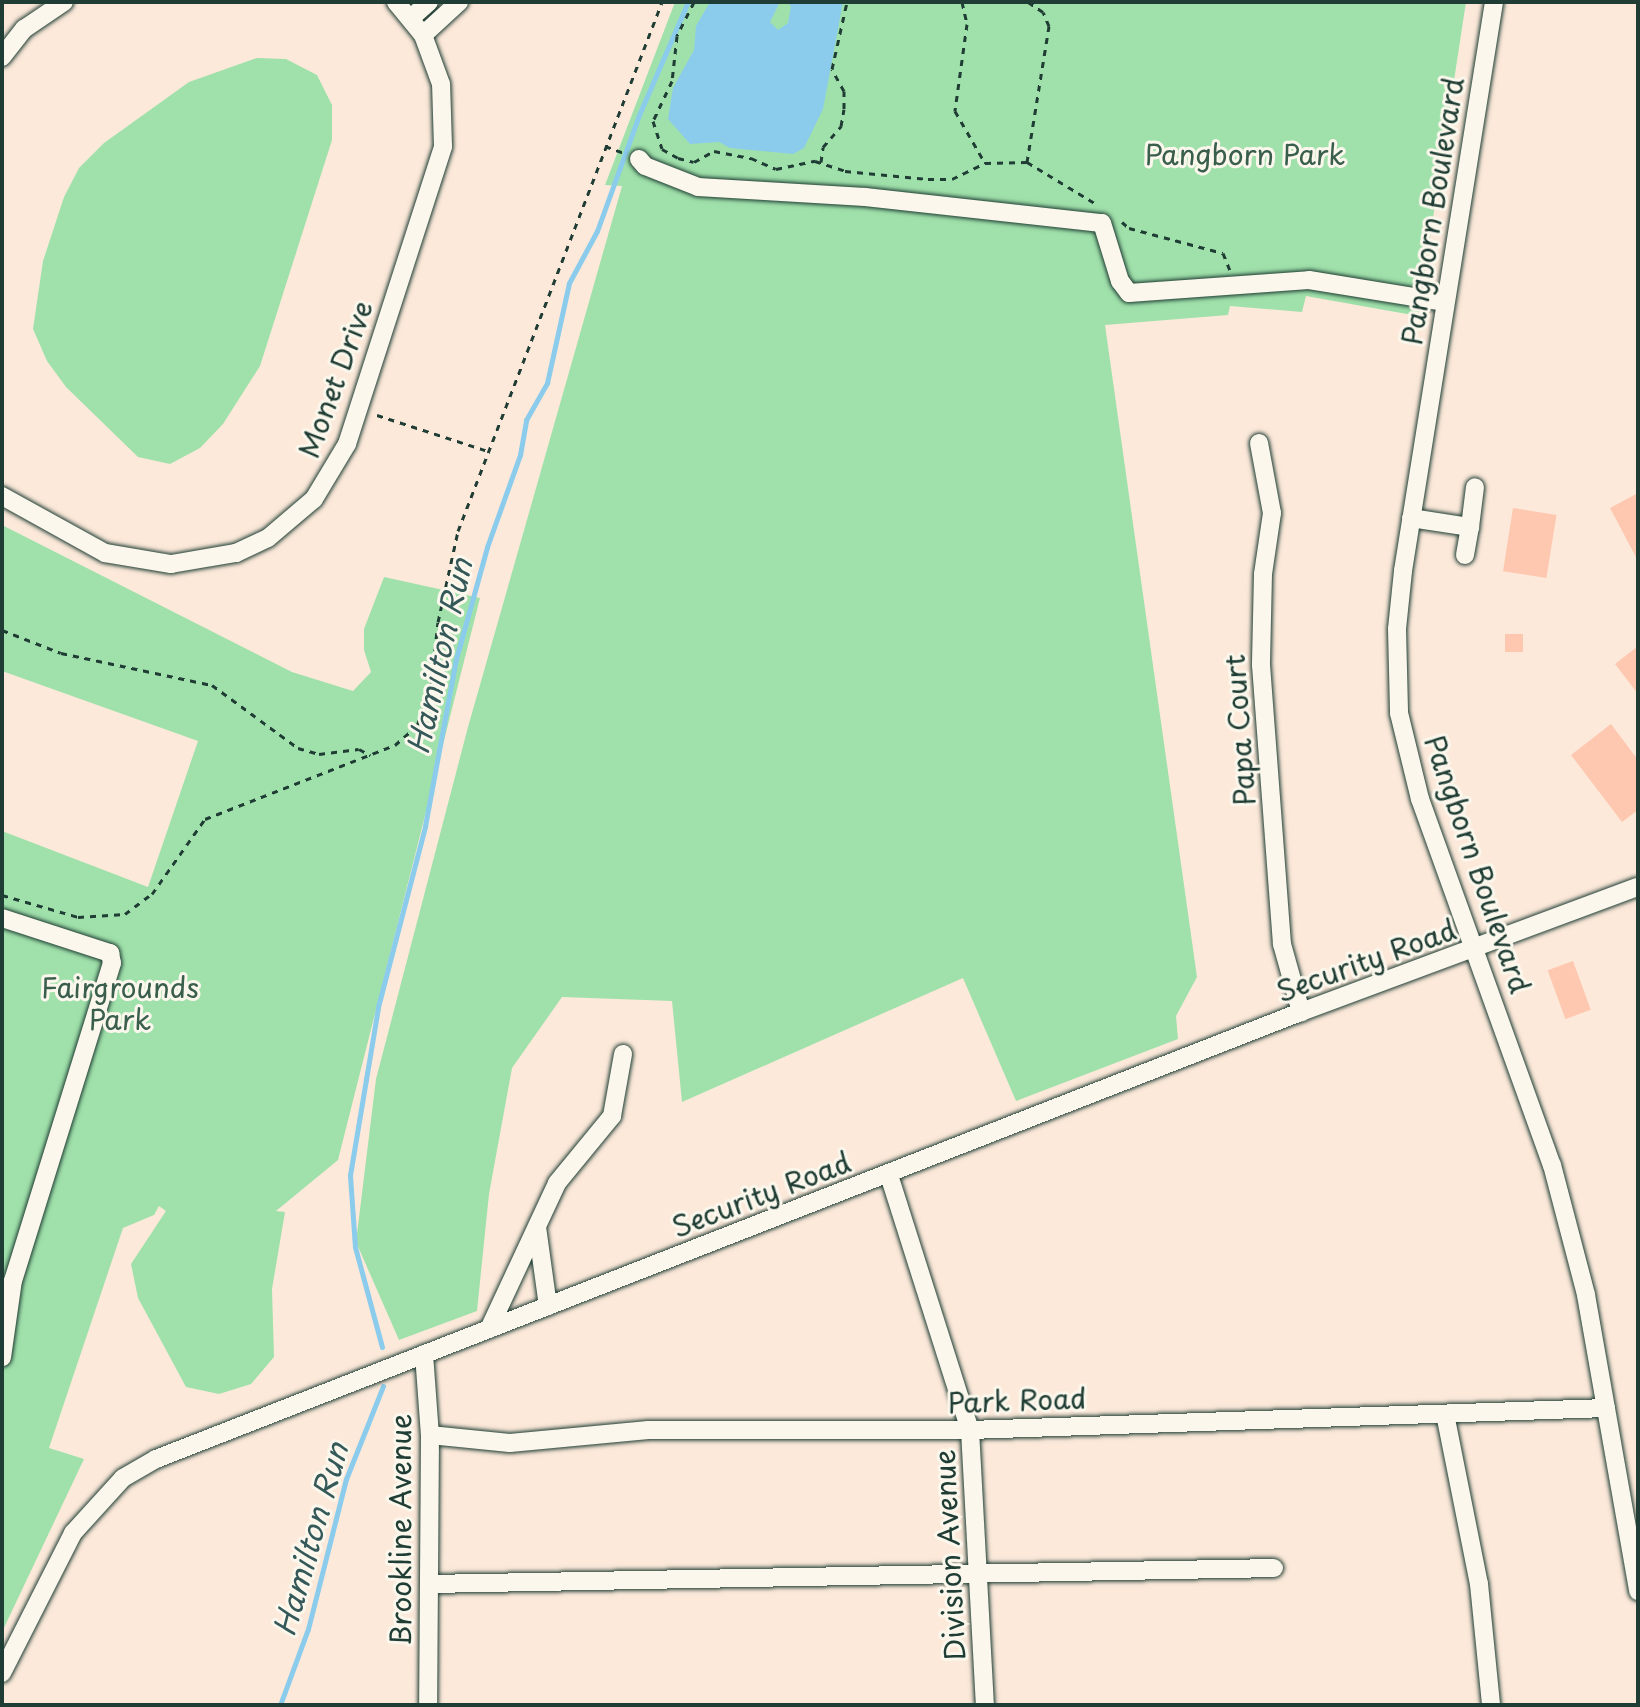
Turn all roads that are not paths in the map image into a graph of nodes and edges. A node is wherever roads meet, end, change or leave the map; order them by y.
1 (64, 2) edge
2 (396, 2) edge
3 (429, 2) edge
4 (459, 2) edge
5 (1494, 2) edge
6 (411, 18) junction
7 (423, 35) junction
8 (2, 57) edge
9 (639, 159) dead end
10 (1445, 302) junction
11 (1259, 443) dead end
12 (1475, 487) dead end
13 (2, 496) edge
14 (1411, 518) junction
15 (1470, 527) junction
16 (1465, 555) dead end
17 (1638, 887) edge
18 (2, 918) edge
19 (1476, 950) junction
20 (1301, 1012) junction
21 (623, 1054) dead end
22 (889, 1175) junction
23 (537, 1220) junction
24 (7, 1291) edge
25 (548, 1306) junction
26 (489, 1329) junction
27 (424, 1354) junction
28 (2, 1357) edge
29 (1606, 1408) junction
30 (1445, 1414) junction
31 (970, 1430) junction
32 (430, 1435) junction
33 (1274, 1568) dead end
34 (977, 1575) junction
35 (429, 1584) junction
36 (1638, 1591) edge
37 (2, 1673) edge
38 (428, 1705) edge
39 (985, 1705) edge
40 (1491, 1705) edge

1 - 8 street
2 - 6 street, Monet Drive
3 - 6 street
4 - 7 street
5 - 10 street, Pangborn Boulevard
6 - 7 street, Monet Drive
7 - 13 street, Monet Drive
9 - 10 street
10 - 14 street, Pangborn Boulevard
11 - 20 street, Papa Court
12 - 15 street
14 - 15 street
14 - 19 street, Pangborn Boulevard
15 - 16 street
17 - 19 street, Security Road
18 - 24 street
19 - 20 street, Security Road
19 - 29 street, Pangborn Boulevard
20 - 22 street, Security Road
21 - 23 street
22 - 25 street, Security Road
22 - 31 street, Division Avenue
23 - 25 street
23 - 26 street
24 - 28 street
25 - 26 street, Security Road
26 - 27 street, Security Road
27 - 32 street, Brookline Avenue
27 - 37 street, Security Road
29 - 30 street, Park Road
29 - 36 street, Pangborn Boulevard
30 - 31 street, Park Road
30 - 40 street
31 - 32 street, Park Road
31 - 34 street, Division Avenue
32 - 35 street, Brookline Avenue
33 - 34 street
34 - 35 street
34 - 39 street, Division Avenue
35 - 38 street, Brookline Avenue

